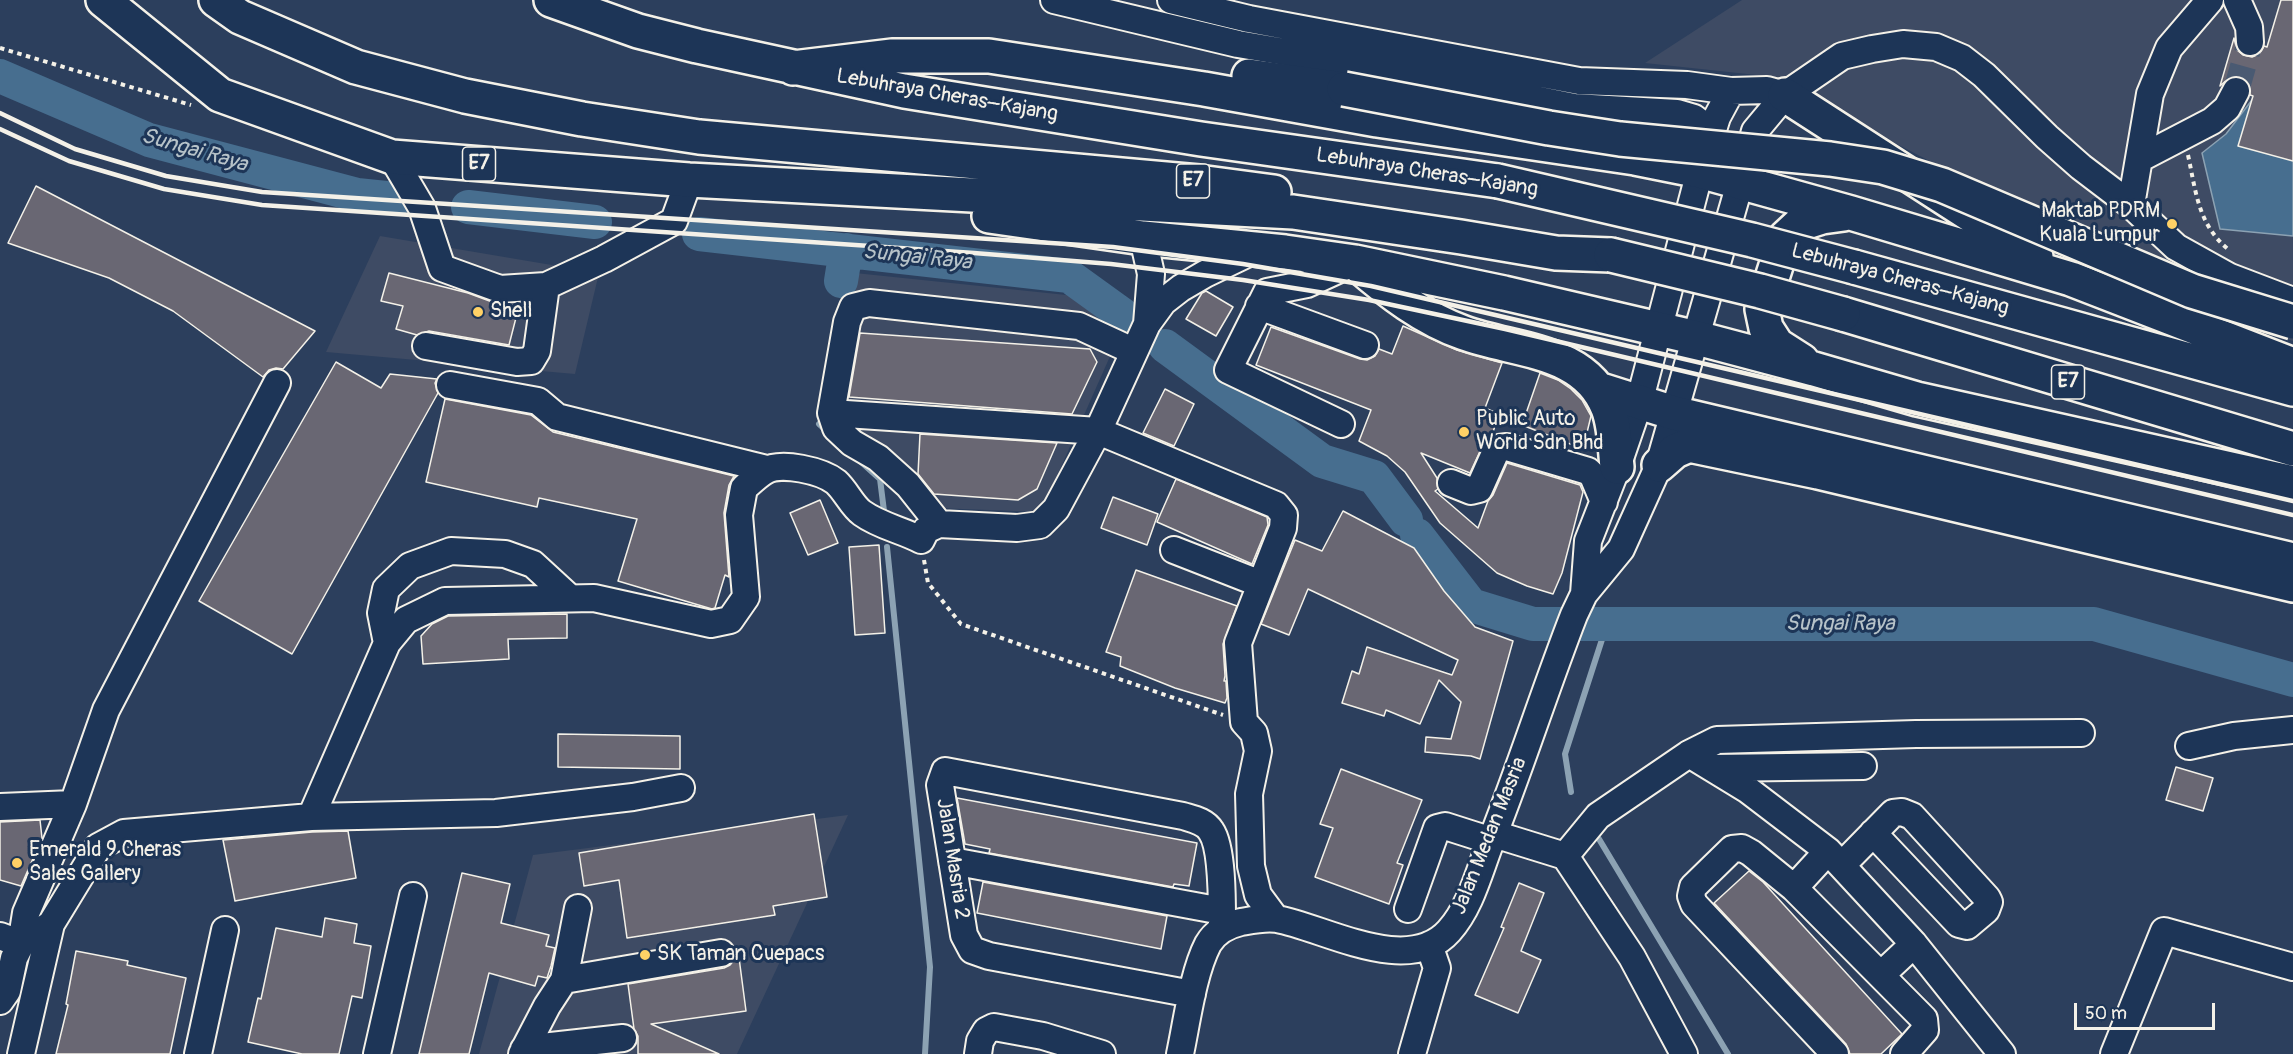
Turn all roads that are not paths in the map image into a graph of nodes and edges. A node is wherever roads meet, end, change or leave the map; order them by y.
1 (102, 0) edge
2 (216, 0) edge
3 (551, 0) edge
4 (1054, 0) edge
5 (1171, 0) edge
6 (2210, 0) edge
7 (2237, 0) edge
8 (2250, 42) tunnel mouth
9 (793, 68) junction
10 (1143, 80) junction
11 (1731, 91) junction
12 (2236, 91) tunnel mouth
13 (1785, 96) junction
14 (1711, 134) junction
15 (392, 157) junction
16 (2139, 159) junction
17 (1700, 171) junction
18 (689, 180) junction
19 (1739, 183) junction
20 (898, 192) junction
21 (2131, 205) junction
22 (1851, 213) junction
23 (1143, 238) junction
24 (1257, 249) junction
25 (1611, 255) junction
26 (1355, 262) junction
27 (2071, 279) junction
28 (546, 286) junction
29 (2293, 301) edge
30 (1259, 306) junction
31 (2293, 322) edge
32 (1147, 324) junction
33 (1658, 329) junction
34 (1697, 338) junction
35 (1365, 345) dead end
36 (426, 346) dead end
37 (1133, 351) junction
38 (2293, 365) edge
39 (1814, 369) junction
40 (277, 383) dead end
41 (450, 385) dead end
42 (1598, 389) junction
43 (2293, 389) edge
44 (1639, 403) junction
45 (831, 413) junction
46 (1674, 413) junction
47 (1341, 424) dead end
48 (1098, 431) junction
49 (2293, 449) edge
50 (1659, 465) junction
51 (1617, 467) junction
52 (767, 469) junction
53 (1818, 472) junction
54 (1452, 483) dead end
55 (1965, 483) junction
56 (2293, 483) edge
57 (1604, 501) junction
58 (930, 532) junction
59 (1174, 550) dead end
60 (2293, 560) edge
61 (1261, 584) junction
62 (2293, 585) edge
63 (570, 598) junction
64 (1579, 604) junction
65 (387, 643) junction
66 (2293, 730) edge
67 (2081, 733) dead end
68 (2188, 746) dead end
69 (1689, 754) junction
70 (1863, 766) dead end
71 (1712, 768) junction
72 (681, 788) dead end
73 (74, 804) junction
74 (0, 807) edge
75 (311, 817) junction
76 (1873, 833) junction
77 (1493, 838) junction
78 (1565, 856) junction
79 (1835, 858) junction
80 (952, 861) junction
81 (1794, 888) junction
82 (413, 896) dead end
83 (578, 908) dead end
84 (1408, 909) dead end
85 (1275, 918) junction
86 (1222, 920) junction
87 (51, 924) junction
88 (225, 930) dead end
89 (1914, 944) junction
90 (1428, 945) junction
91 (9, 950) edge
92 (721, 953) dead end
93 (2293, 967) edge
94 (1881, 975) junction
95 (564, 980) junction
96 (1192, 994) junction
97 (0, 1001) edge
98 (623, 1038) dead end
99 (523, 1052) edge
100 (21, 1054) edge
101 (198, 1054) edge
102 (377, 1054) edge
103 (978, 1054) edge
104 (1095, 1054) edge
105 (1180, 1054) edge
106 (1412, 1054) edge
107 (1684, 1054) edge
108 (1835, 1054) edge
109 (1904, 1054) edge
110 (2002, 1054) edge
111 (2114, 1054) edge

1 - 15 highway, E7
2 - 25 highway, E7
3 - 9 highway, Lebuhraya Cheras–Kajang / E7
4 - 14 street
5 - 11 street
6 - 16 street
7 - 8 street
9 - 10 highway
9 - 43 highway, Lebuhraya Cheras–Kajang / E7, bridge
10 - 17 highway
10 - 31 highway, bridge
11 - 13 street
11 - 14 street, Jalan Medan Masria
12 - 16 street
13 - 19 street, Jalan Medan Masria
13 - 21 street, Jalan Medan Masria
13 - 27 highway
14 - 17 street, Jalan Medan Masria
15 - 18 highway, E7
15 - 28 street
16 - 21 street
17 - 19 highway
17 - 33 street, Jalan Medan Masria
18 - 20 highway, E7
18 - 28 street
19 - 22 highway
19 - 34 street, Jalan Medan Masria
20 - 23 highway
20 - 25 highway, E7
21 - 29 street, Jalan Medan Masria
22 - 27 highway
22 - 39 highway
23 - 24 highway
23 - 32 street
24 - 26 highway
24 - 32 street
25 - 49 highway, E7, bridge
26 - 30 street
26 - 33 highway
26 - 42 highway
27 - 38 highway
28 - 36 street
30 - 35 street
30 - 47 street
32 - 37 street
33 - 34 highway
33 - 44 street, Jalan Medan Masria
34 - 39 highway
34 - 46 street, Jalan Medan Masria
37 - 45 street
37 - 48 street
39 - 56 highway
40 - 73 street
41 - 52 street
42 - 44 highway
42 - 51 highway
44 - 46 highway
44 - 51 street, Jalan Medan Masria
45 - 48 street
45 - 58 street
46 - 50 street, Jalan Medan Masria
46 - 55 highway
48 - 58 street
48 - 61 street
50 - 53 highway
50 - 64 street, Jalan Medan Masria
51 - 57 street, Jalan Medan Masria
52 - 58 street
52 - 63 street
53 - 55 highway
53 - 62 highway
54 - 57 street
55 - 60 highway
57 - 64 street, Jalan Medan Masria
59 - 61 street
61 - 85 street
63 - 65 street
63 - 65 street
64 - 77 street, Jalan Medan Masria
65 - 75 street
66 - 68 street
67 - 69 street
69 - 71 street
69 - 78 street
70 - 71 street
71 - 79 street
72 - 75 street
73 - 74 street
73 - 91 street
75 - 87 street
76 - 76 street
76 - 79 street
77 - 78 street
77 - 84 street
77 - 90 street, Jalan Medan Masria
78 - 107 street
79 - 81 street
79 - 89 street
80 - 86 street
80 - 86 street, Jalan Masria 2
80 - 96 street, Jalan Masria 2
81 - 94 street
81 - 108 street
82 - 102 street
83 - 95 street
85 - 86 street, Jalan Medan Masria
85 - 90 street, Jalan Medan Masria
86 - 96 street
87 - 91 street
87 - 100 street
88 - 101 street
89 - 94 street
89 - 110 street
90 - 106 street
91 - 97 street
92 - 95 street
93 - 111 street
94 - 109 street
95 - 99 street
96 - 105 street
98 - 99 street
103 - 104 street

